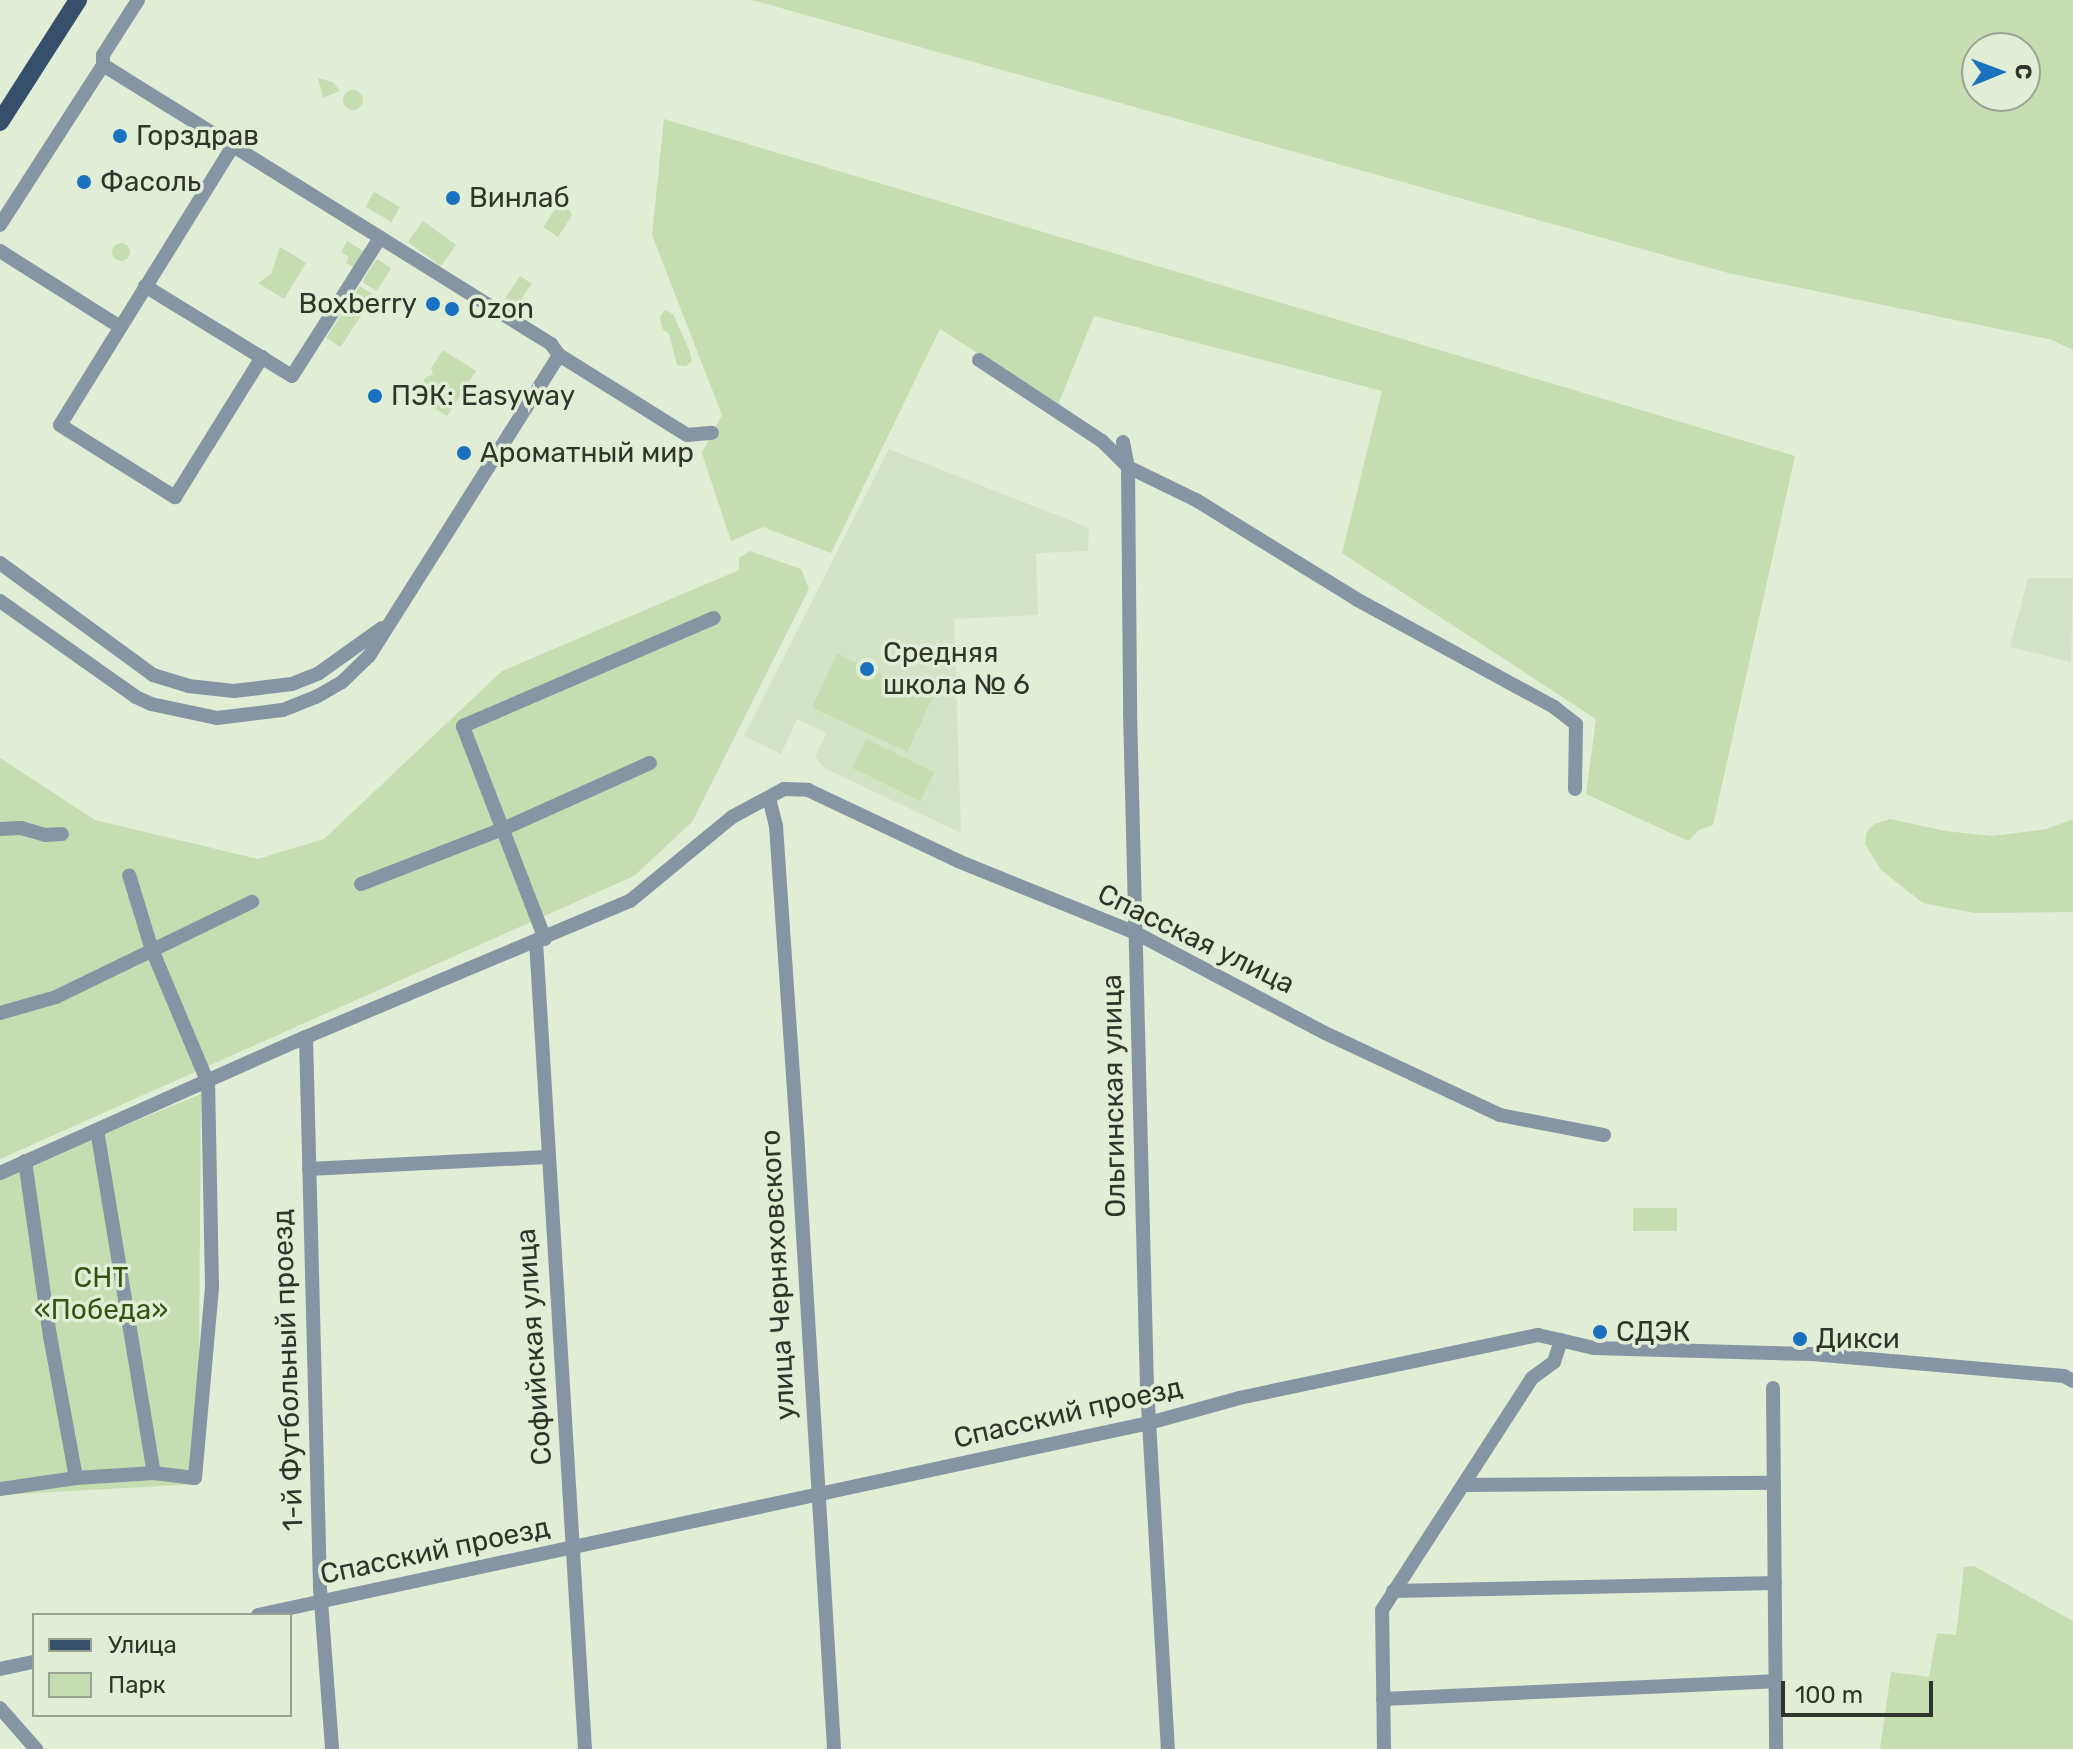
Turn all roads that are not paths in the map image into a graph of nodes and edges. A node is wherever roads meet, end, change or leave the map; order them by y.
1 (78, 0) edge
2 (138, 0) edge
3 (103, 65) junction
4 (0, 122) edge
5 (233, 146) junction
6 (0, 225) edge
7 (380, 238) junction
8 (0, 251) edge
9 (145, 286) junction
10 (120, 327) junction
11 (559, 355) junction
12 (262, 357) junction
13 (979, 360) dead end
14 (712, 433) dead end
15 (1123, 442) dead end
16 (1128, 467) junction
17 (0, 563) edge
18 (0, 601) edge
19 (714, 618) dead end
20 (391, 620) junction
21 (650, 763) dead end
22 (1575, 789) dead end
23 (769, 798) junction
24 (0, 829) edge
25 (503, 829) junction
26 (62, 834) dead end
27 (129, 875) dead end
28 (361, 884) dead end
29 (252, 902) dead end
30 (1136, 933) junction
31 (540, 940) junction
32 (152, 950) junction
33 (0, 1013) edge
34 (306, 1037) junction
35 (208, 1083) junction
36 (97, 1130) junction
37 (1604, 1135) dead end
38 (546, 1157) junction
39 (25, 1161) junction
40 (309, 1169) junction
41 (0, 1173) edge
42 (1561, 1340) junction
43 (2073, 1381) edge
44 (1773, 1388) dead end
45 (1149, 1423) junction
46 (154, 1473) junction
47 (76, 1478) junction
48 (1774, 1483) junction
49 (1463, 1485) junction
50 (0, 1489) edge
51 (819, 1495) junction
52 (575, 1548) junction
53 (1775, 1583) junction
54 (1393, 1591) junction
55 (321, 1602) junction
56 (268, 1613) edge
57 (32, 1662) edge
58 (0, 1669) edge
59 (1775, 1681) junction
60 (1383, 1699) junction
61 (0, 1708) edge
62 (36, 1749) edge
63 (332, 1749) edge
64 (585, 1749) edge
65 (834, 1749) edge
66 (1168, 1749) edge
67 (1384, 1749) edge
68 (1776, 1749) edge

1 - 4 main road
2 - 3 street
3 - 5 street
3 - 6 street
5 - 7 street
5 - 9 street
7 - 11 street
7 - 12 street
8 - 10 street
9 - 10 street
9 - 12 street
10 - 12 street
11 - 14 street
11 - 20 street
13 - 16 street
15 - 16 street, Ольгинская улица
16 - 22 street
16 - 30 street, Ольгинская улица
17 - 20 street
18 - 20 street
19 - 25 street, Софийская улица
21 - 25 street
23 - 30 street, Спасская улица
23 - 31 street
23 - 51 street, улица Черняховского
24 - 26 street
25 - 28 street
25 - 31 street, Софийская улица
27 - 32 street
29 - 32 street
30 - 37 street, Спасская улица
30 - 45 street, Ольгинская улица
31 - 34 street
31 - 38 street, Софийская улица
32 - 33 street
32 - 35 street
34 - 35 street
34 - 40 street, 1-й Футбольный проезд
35 - 36 street
35 - 46 street
36 - 39 street
36 - 46 street
38 - 40 street
38 - 52 street, Софийская улица
39 - 41 street
39 - 47 street
40 - 55 street, 1-й Футбольный проезд
42 - 43 street, Спасский проезд
42 - 45 street, Спасский проезд
42 - 49 street
44 - 48 street
45 - 51 street, Спасский проезд
45 - 66 street, Ольгинская улица
46 - 47 street
47 - 50 street
48 - 49 street
48 - 53 street
49 - 54 street
51 - 52 street, Спасский проезд
51 - 65 street, улица Черняховского
52 - 55 street, Спасский проезд
52 - 64 street, Софийская улица
53 - 54 street
53 - 59 street
54 - 60 street
55 - 56 street, Спасский проезд
55 - 63 street, 1-й Футбольный проезд
57 - 58 street
59 - 60 street
59 - 68 street
60 - 67 street
61 - 62 street

